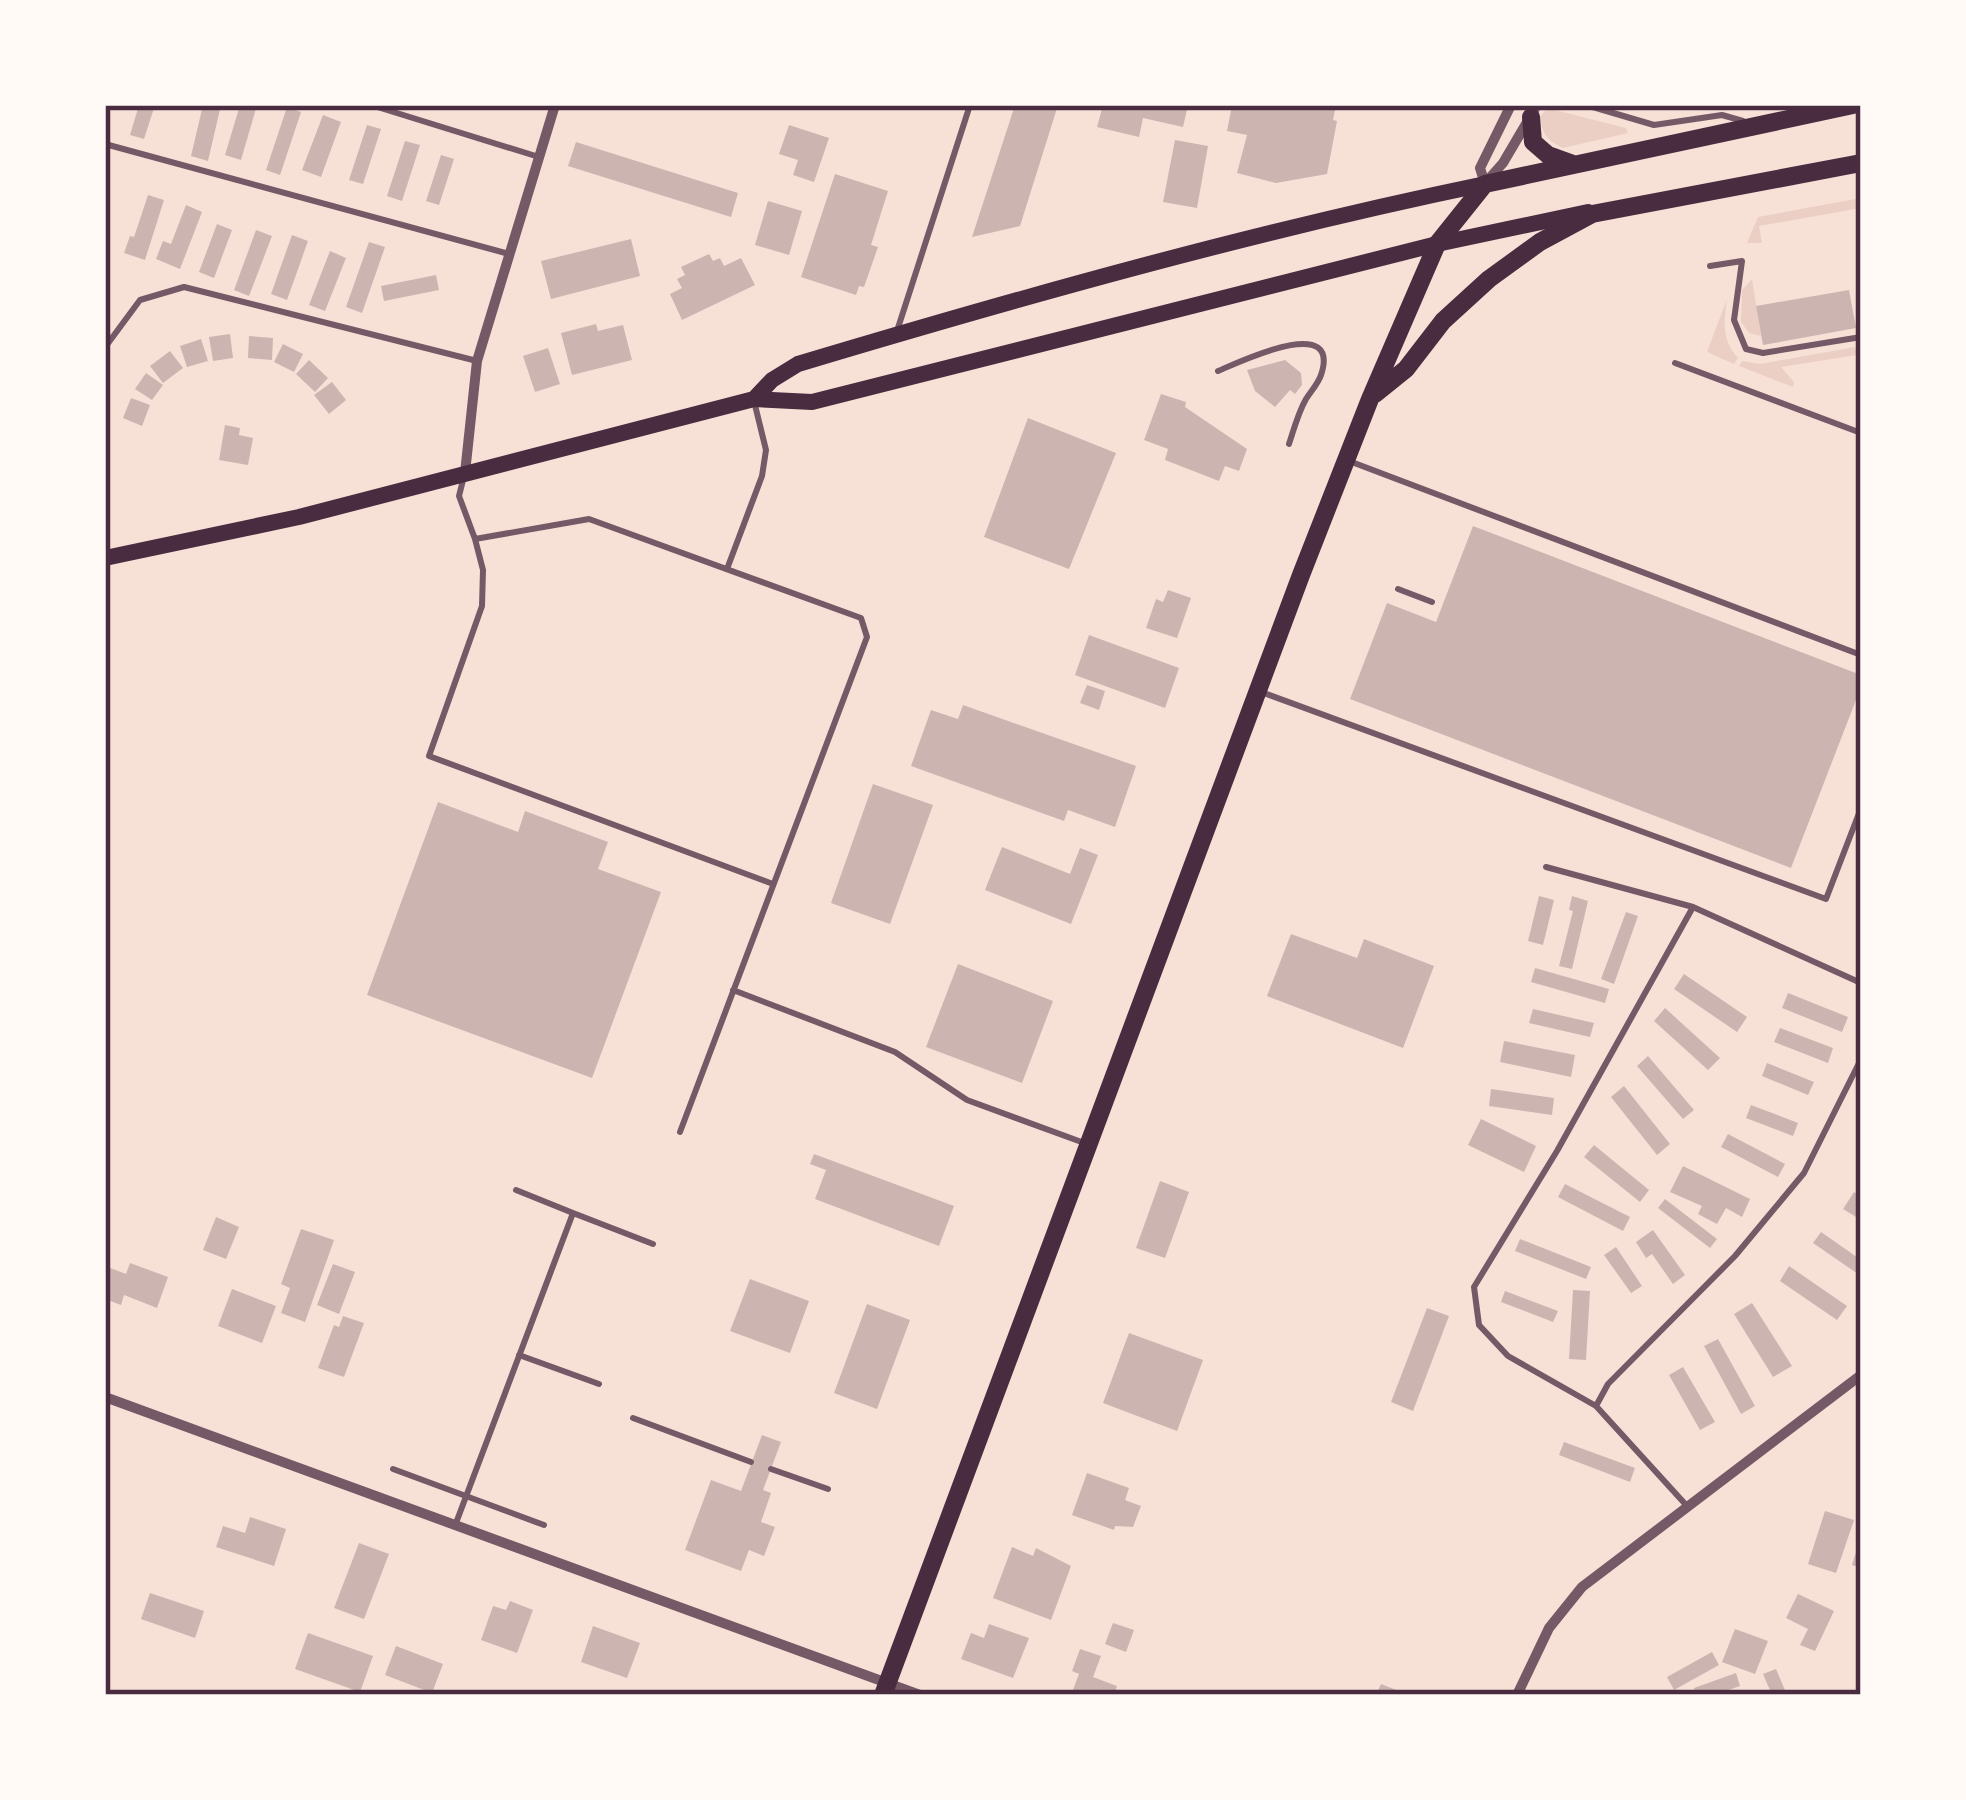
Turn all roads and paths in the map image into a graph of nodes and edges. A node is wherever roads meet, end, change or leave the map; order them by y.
1 (371, 105) edge
2 (554, 105) edge
3 (970, 105) edge
4 (1510, 105) edge
5 (1586, 105) edge
6 (1853, 105) edge
7 (1534, 111) edge
8 (1758, 124) junction
9 (105, 145) edge
10 (539, 157) junction
11 (1861, 163) edge
12 (1578, 166) junction
13 (1485, 184) junction
14 (1618, 206) junction
15 (1437, 244) junction
16 (509, 254) junction
17 (1710, 266) dead end
18 (896, 334) junction
19 (1861, 337) edge
20 (106, 346) edge
21 (477, 361) junction
22 (1675, 363) dead end
23 (1218, 371) dead end
24 (754, 399) junction
25 (1370, 399) junction
26 (1861, 433) edge
27 (1288, 444) dead end
28 (1346, 460) junction
29 (465, 473) junction
30 (476, 539) junction
31 (105, 557) edge
32 (728, 569) junction
33 (1398, 589) dead end
34 (1432, 602) dead end
35 (1861, 655) edge
36 (1258, 691) junction
37 (1861, 808) edge
38 (1546, 867) dead end
39 (773, 884) junction
40 (1693, 907) junction
41 (1861, 983) edge
42 (733, 990) junction
43 (1861, 1059) edge
44 (680, 1132) dead end
45 (1090, 1145) junction
46 (516, 1190) dead end
47 (573, 1213) junction
48 (653, 1244) dead end
49 (519, 1355) junction
50 (1861, 1375) edge
51 (599, 1384) dead end
52 (105, 1397) edge
53 (1595, 1406) junction
54 (633, 1418) dead end
55 (752, 1462) dead end
56 (393, 1469) dead end
57 (771, 1469) dead end
58 (828, 1489) dead end
59 (466, 1496) junction
60 (1688, 1506) junction
61 (544, 1525) dead end
62 (454, 1526) junction
63 (885, 1689) edge
64 (920, 1695) edge
65 (1517, 1695) edge

1 - 10 lane
2 - 10 street
3 - 18 lane
4 - 13 street
5 - 8 lane
6 - 8 highway
7 - 12 highway
7 - 13 street
8 - 12 highway
9 - 16 lane
10 - 16 street
11 - 14 highway
12 - 13 highway
13 - 15 highway
13 - 18 main road
14 - 15 main road
14 - 25 highway
15 - 24 main road
15 - 25 highway
16 - 21 street
17 - 19 lane
18 - 24 main road
20 - 21 lane
21 - 29 street
22 - 26 lane
23 - 27 lane
24 - 29 main road
24 - 32 lane
25 - 28 highway
28 - 35 lane
28 - 36 highway
29 - 30 lane
29 - 31 main road
30 - 32 lane
30 - 39 lane
32 - 39 lane
33 - 34 lane
36 - 37 lane
36 - 45 highway
38 - 40 lane
39 - 42 lane
40 - 41 lane
40 - 53 lane
42 - 44 lane
42 - 45 lane
43 - 53 lane
45 - 63 highway
46 - 47 lane
47 - 48 lane
47 - 49 lane
49 - 51 lane
49 - 59 lane
50 - 60 street
52 - 62 street
53 - 60 lane
54 - 55 lane
56 - 59 lane
57 - 58 lane
59 - 61 lane
59 - 62 lane
60 - 65 street
62 - 63 street
63 - 64 street

